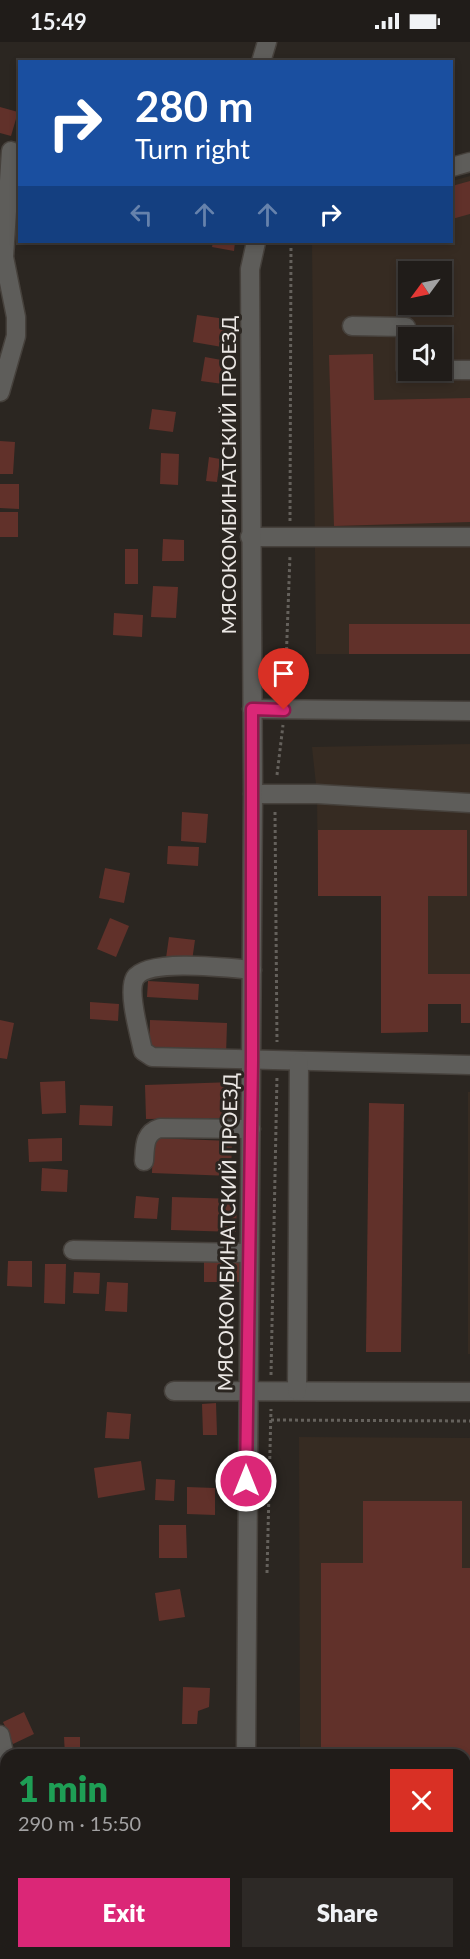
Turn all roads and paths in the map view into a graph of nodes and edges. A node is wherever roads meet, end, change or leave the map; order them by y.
1 (267, 42) edge
2 (262, 60) edge
3 (11, 151) dead end
4 (470, 162) edge
5 (453, 166) edge
6 (256, 243) edge
7 (291, 243) edge
8 (352, 326) dead end
9 (406, 327) edge
10 (452, 370) edge
11 (470, 370) edge
12 (0, 392) edge
13 (250, 537) junction
14 (470, 537) edge
15 (290, 539) junction
16 (252, 709) junction
17 (284, 710) junction
18 (470, 711) edge
19 (275, 793) junction
20 (253, 794) junction
21 (470, 803) edge
22 (252, 970) junction
23 (252, 1061) junction
24 (278, 1061) junction
25 (299, 1062) junction
26 (470, 1065) edge
27 (251, 1129) junction
28 (144, 1161) dead end
29 (72, 1250) dead end
30 (249, 1253) junction
31 (174, 1391) dead end
32 (247, 1391) junction
33 (271, 1391) junction
34 (297, 1391) junction
35 (470, 1392) edge
36 (270, 1420) junction
37 (470, 1421) edge
38 (267, 1578) dead end
39 (246, 1749) edge

1 - 2 street
3 - 12 street
4 - 5 street
6 - 13 street, МЯСОКОМБИНАТСКИЙ ПРОЕЗД
7 - 15 path
8 - 9 street
10 - 11 street
13 - 15 street
13 - 16 street, МЯСОКОМБИНАТСКИЙ ПРОЕЗД
14 - 15 street
15 - 17 path
16 - 17 street
16 - 20 street, МЯСОКОМБИНАТСКИЙ ПРОЕЗД
17 - 18 street
17 - 19 path
19 - 20 street
19 - 21 street
19 - 24 path
20 - 22 street, МЯСОКОМБИНАТСКИЙ ПРОЕЗД
22 - 23 street, МЯСОКОМБИНАТСКИЙ ПРОЕЗД
22 - 23 street
23 - 24 street
23 - 27 street, МЯСОКОМБИНАТСКИЙ ПРОЕЗД
24 - 25 street
24 - 33 path
25 - 26 street
25 - 34 street
27 - 28 street
27 - 30 street, МЯСОКОМБИНАТСКИЙ ПРОЕЗД
29 - 30 street
30 - 32 street, МЯСОКОМБИНАТСКИЙ ПРОЕЗД
31 - 32 street
32 - 33 street
32 - 39 street, МЯСОКОМБИНАТСКИЙ ПРОЕЗД
33 - 34 street
33 - 36 path
34 - 35 street
36 - 37 path
36 - 38 path

